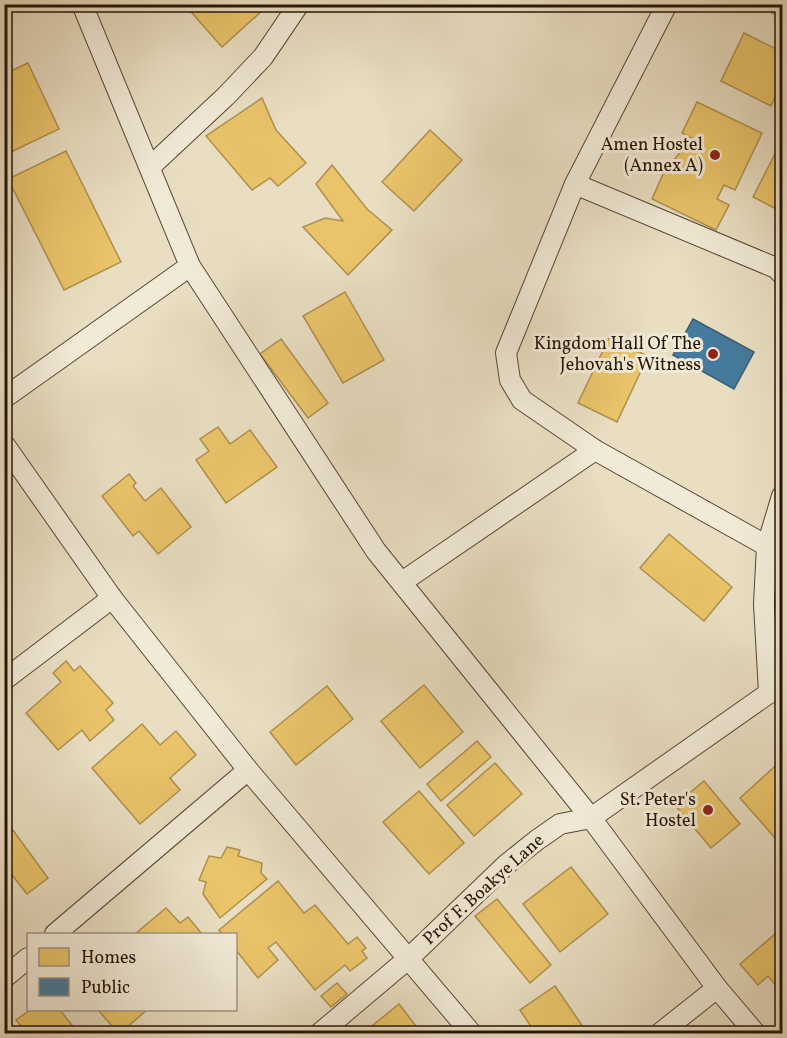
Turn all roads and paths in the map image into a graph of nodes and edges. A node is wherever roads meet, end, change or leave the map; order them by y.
1 (82, 4) edge
2 (299, 4) edge
3 (667, 4) edge
4 (150, 167) junction
5 (575, 184) junction
6 (190, 266) junction
7 (780, 270) edge
8 (4, 398) edge
9 (4, 444) edge
10 (595, 450) junction
11 (783, 496) edge
12 (767, 546) junction
13 (402, 582) junction
14 (112, 598) junction
15 (4, 680) edge
16 (776, 692) edge
17 (248, 770) junction
18 (591, 818) junction
19 (57, 933) edge
20 (409, 958) junction
21 (27, 959) edge
22 (4, 978) edge
23 (717, 988) junction
24 (320, 1034) edge
25 (472, 1034) edge
26 (659, 1034) edge
27 (756, 1034) edge

1 - 4 street
2 - 4 street
3 - 5 street
4 - 6 street
5 - 7 street
5 - 10 street
6 - 8 street
6 - 13 street
9 - 14 street
10 - 12 street
10 - 13 street
11 - 12 street
12 - 16 street
13 - 18 street
14 - 15 street
14 - 17 street
16 - 18 street, Prof F. Boakye Lane
17 - 19 street
17 - 20 street
18 - 20 street, Prof F. Boakye Lane
18 - 23 street
20 - 24 street, Prof F. Boakye Lane
20 - 25 street
21 - 22 street
23 - 26 street
23 - 27 street

